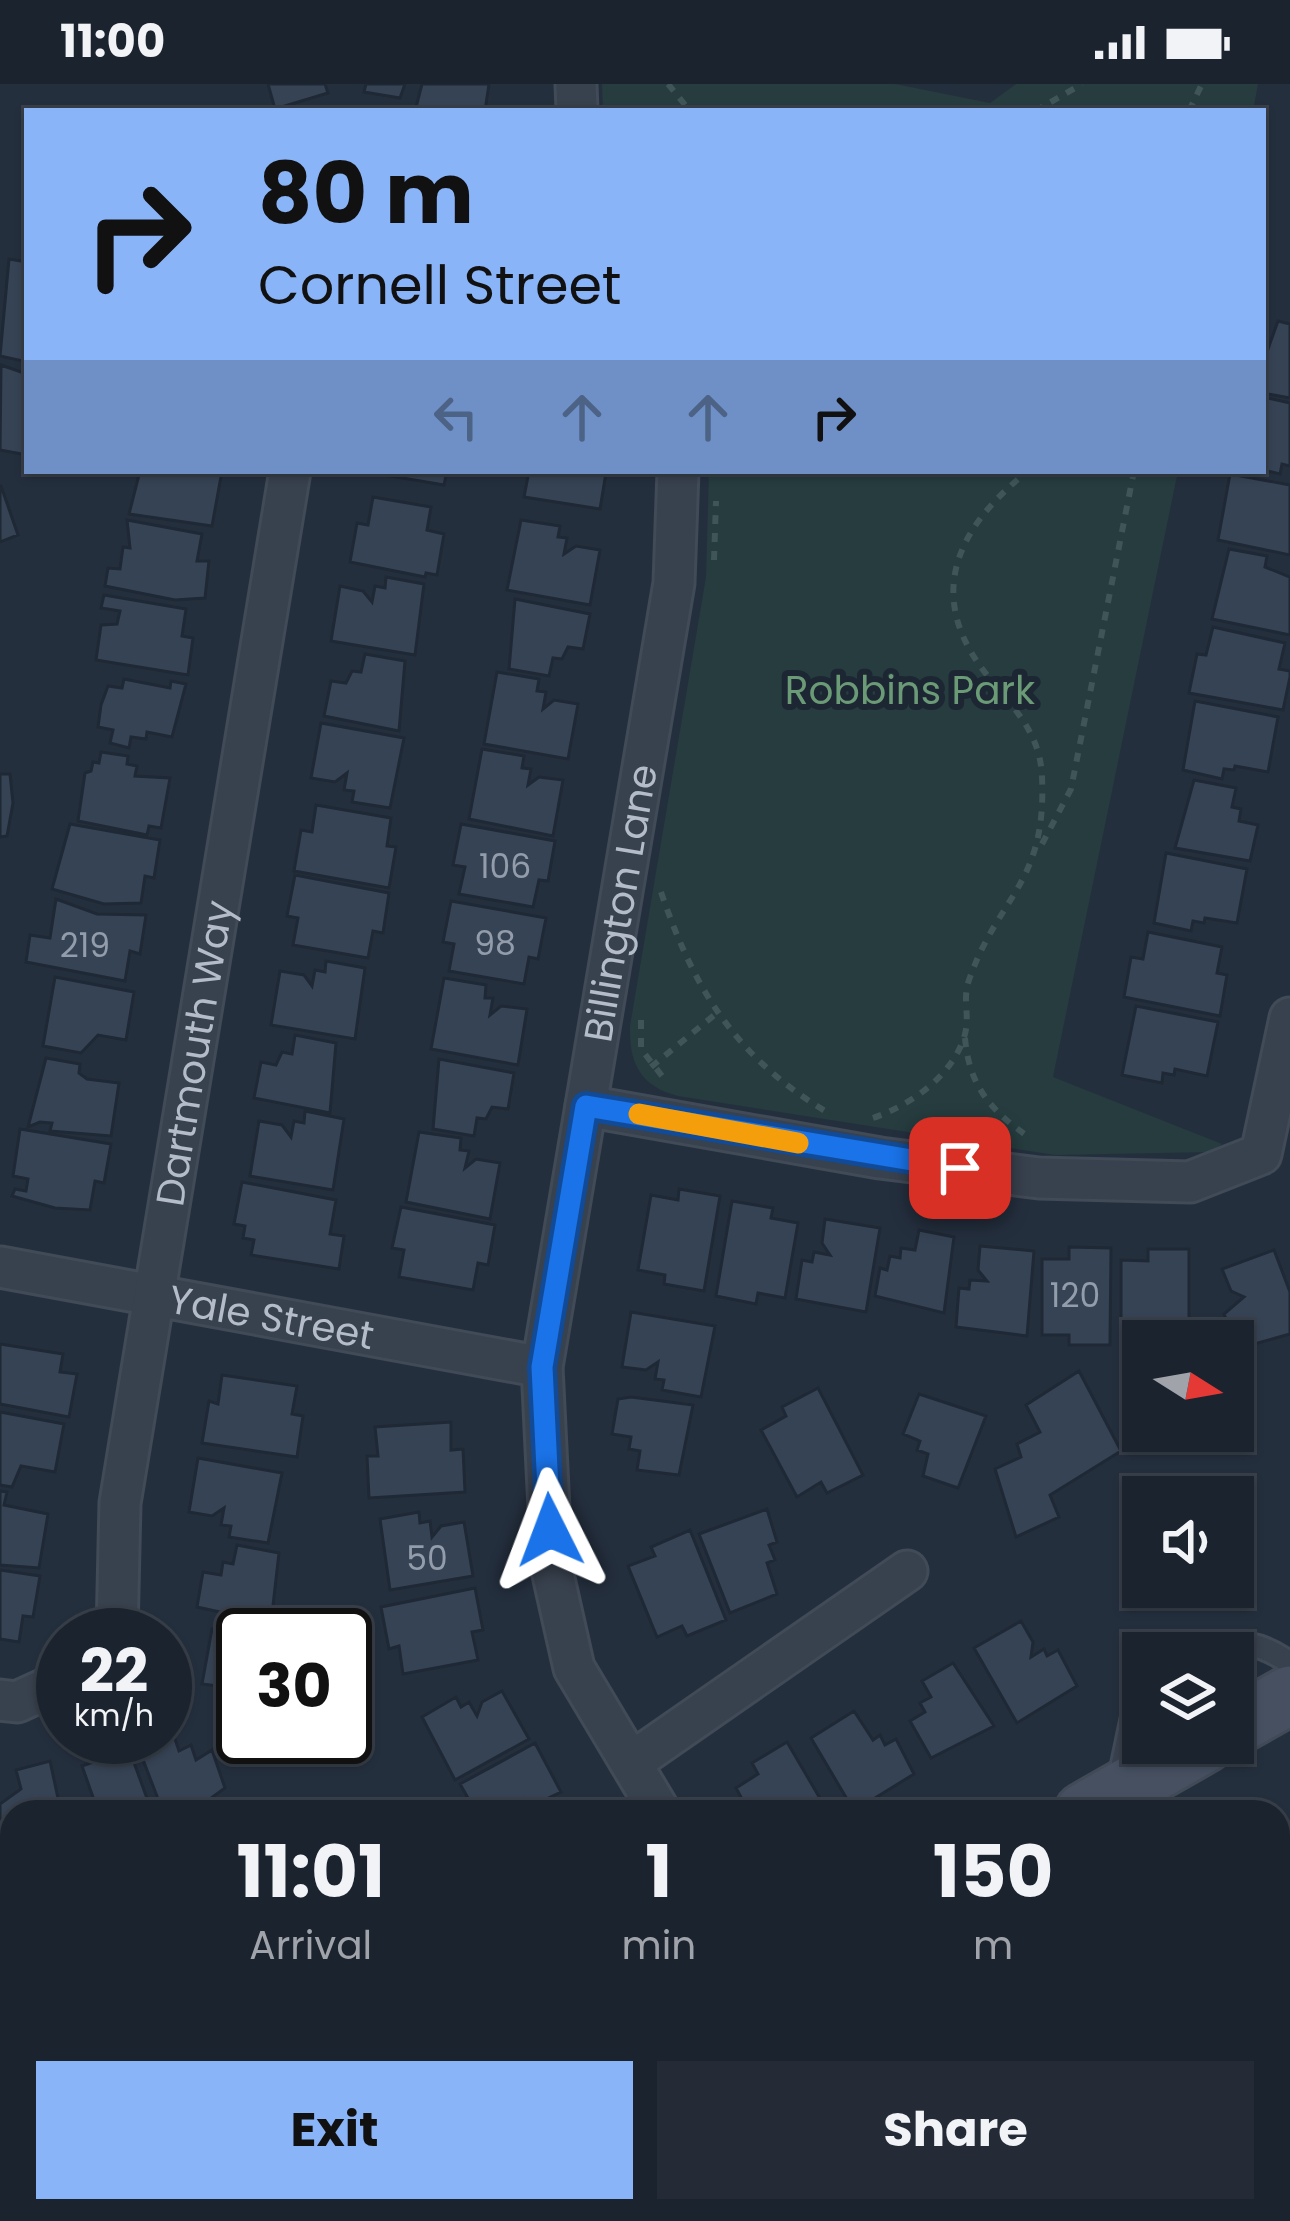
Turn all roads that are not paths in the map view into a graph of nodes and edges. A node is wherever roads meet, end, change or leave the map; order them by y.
1 (290, 474) edge
2 (678, 474) edge
3 (1290, 1018) edge
4 (586, 1106) junction
5 (0, 1267) edge
6 (155, 1296) junction
7 (542, 1367) junction
8 (907, 1571) dead end
9 (118, 1608) edge
10 (1254, 1644) edge
11 (1290, 1663) edge
12 (36, 1694) edge
13 (1290, 1695) edge
14 (0, 1700) edge
15 (1254, 1715) edge
16 (1122, 1744) edge
17 (632, 1762) junction
18 (1168, 1764) edge
19 (653, 1800) edge
20 (1101, 1800) edge
21 (1105, 1800) edge

1 - 6 street, Dartmouth Way
2 - 4 street, Billington Lane
3 - 4 street
4 - 7 street, Billington Lane
5 - 6 street, Yale Street
6 - 7 street, Yale Street
6 - 9 street, Dartmouth Way
7 - 17 street, Billington Lane
8 - 17 street
10 - 11 lane
12 - 14 street
13 - 15 main road
16 - 20 lane
17 - 19 street, Billington Lane
18 - 21 main road

